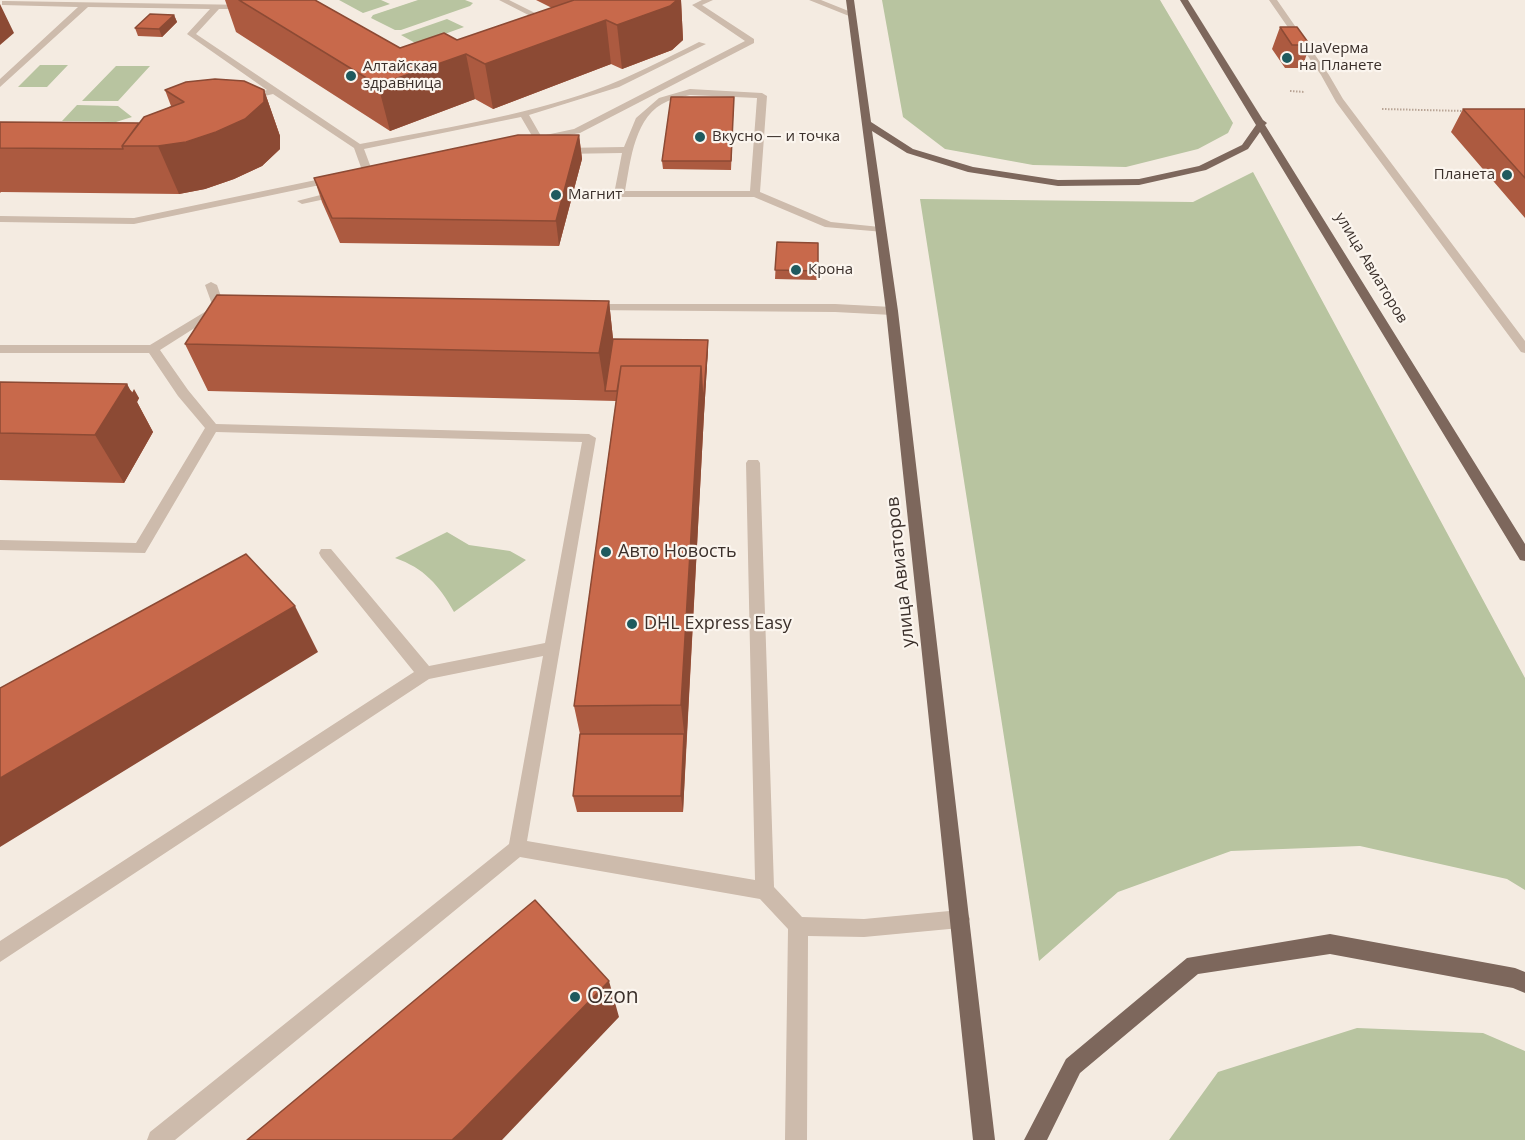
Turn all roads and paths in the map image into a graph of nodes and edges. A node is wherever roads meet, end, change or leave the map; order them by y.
1 (503, 0) edge
2 (709, 0) edge
3 (813, 0) edge
4 (850, 0) edge
5 (1184, 0) edge
6 (1273, 0) edge
7 (5, 2) edge
8 (150, 2) edge
9 (86, 4) junction
10 (216, 7) junction
11 (251, 7) edge
12 (852, 14) junction
13 (543, 28) edge
14 (702, 44) dead end
15 (652, 69) junction
16 (676, 78) junction
17 (0, 84) edge
18 (273, 91) junction
19 (1290, 92) dead end
20 (1339, 100) junction
21 (240, 102) edge
22 (1468, 111) edge
23 (523, 113) junction
24 (1262, 123) junction
25 (868, 124) junction
26 (538, 139) junction
27 (526, 141) edge
28 (358, 147) junction
29 (628, 150) junction
30 (553, 151) edge
31 (379, 170) edge
32 (368, 173) junction
33 (356, 175) edge
34 (345, 177) edge
35 (348, 191) edge
36 (755, 194) junction
37 (302, 201) dead end
38 (0, 219) edge
39 (880, 230) junction
40 (211, 285) dead end
41 (574, 308) edge
42 (892, 312) junction
43 (0, 349) edge
44 (153, 349) junction
45 (1525, 349) edge
46 (212, 428) junction
47 (753, 463) dead end
48 (0, 545) edge
49 (326, 553) dead end
50 (1525, 556) edge
51 (553, 648) junction
52 (425, 673) junction
53 (517, 849) junction
54 (765, 891) junction
55 (960, 919) junction
56 (798, 926) junction
57 (0, 952) edge
58 (1525, 983) edge
59 (158, 1140) edge
60 (796, 1140) edge
61 (984, 1140) edge
62 (1035, 1140) edge

1 - 13 street
2 - 16 street
3 - 12 street
4 - 12 main road, улица Авиаторов
5 - 24 main road, улица Авиаторов
6 - 20 street
7 - 9 street
8 - 9 street
8 - 10 street
9 - 17 street
10 - 11 street
10 - 18 street
12 - 25 main road, улица Авиаторов
14 - 15 street
15 - 16 street
15 - 23 street
16 - 26 street
18 - 21 street
18 - 28 street
19 - 20 path
20 - 22 path
20 - 45 street
23 - 26 street
23 - 28 street
24 - 25 main road
24 - 50 main road, улица Авиаторов
25 - 39 main road, улица Авиаторов
26 - 27 street
28 - 32 street
29 - 30 street
29 - 36 street
29 - 36 street
31 - 32 street
32 - 33 street
34 - 38 street
35 - 37 street
36 - 39 street
39 - 42 main road, улица Авиаторов
40 - 44 street
41 - 42 street
42 - 55 main road, улица Авиаторов
43 - 44 street
44 - 46 street
46 - 48 street
46 - 51 street
47 - 54 street
49 - 52 street
51 - 52 street
51 - 53 street
52 - 57 street
53 - 54 street
53 - 59 street
54 - 56 street
55 - 56 street
55 - 61 main road, улица Авиаторов
56 - 60 street
58 - 62 main road

